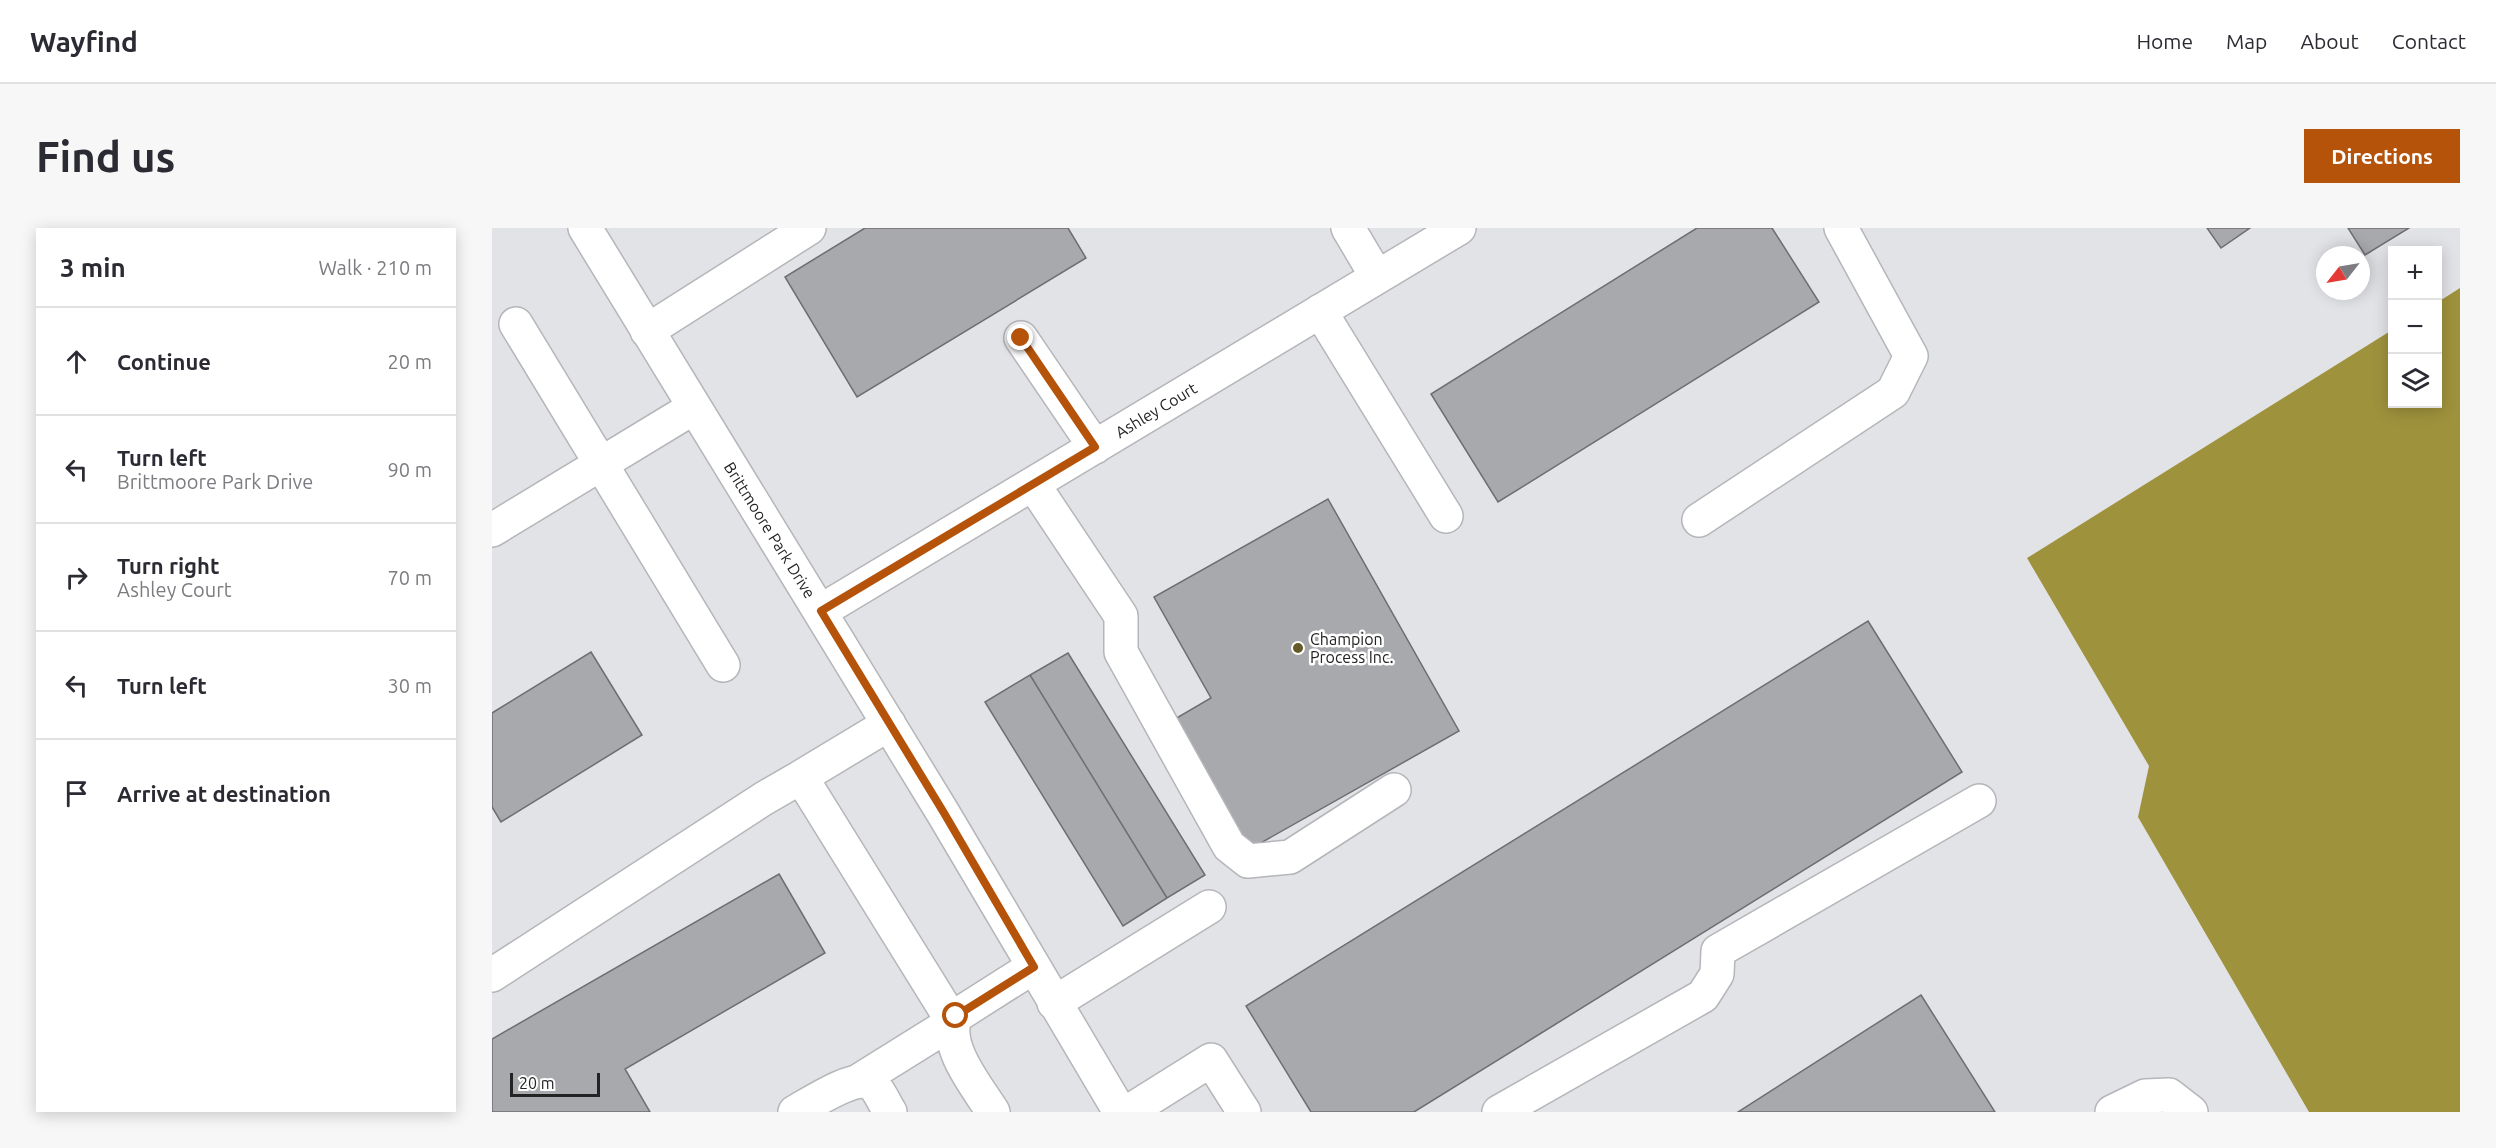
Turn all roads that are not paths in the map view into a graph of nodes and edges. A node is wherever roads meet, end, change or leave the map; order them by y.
1 (585, 228) edge
2 (809, 228) edge
3 (1348, 228) edge
4 (1459, 228) edge
5 (1841, 228) edge
6 (1377, 277) junction
7 (1320, 311) junction
8 (516, 324) dead end
9 (647, 331) junction
10 (1021, 338) dead end
11 (693, 408) junction
12 (1095, 447) junction
13 (602, 463) junction
14 (1033, 484) junction
15 (1446, 516) dead end
16 (1699, 520) dead end
17 (492, 530) edge
18 (821, 611) junction
19 (723, 665) dead end
20 (889, 724) junction
21 (801, 777) junction
22 (1394, 790) dead end
23 (1979, 801) dead end
24 (1209, 907) dead end
25 (1034, 967) junction
26 (492, 975) edge
27 (1054, 1003) junction
28 (953, 1022) junction
29 (860, 1080) junction
30 (795, 1112) edge
31 (890, 1112) edge
32 (993, 1112) edge
33 (1120, 1112) edge
34 (1128, 1112) edge
35 (1244, 1112) edge
36 (1499, 1112) edge
37 (2112, 1112) edge
38 (2190, 1112) edge

1 - 9 street, Brittmoore Park Drive
2 - 9 street
3 - 6 street
4 - 6 street, Ashley Court
5 - 16 street
6 - 7 street, Ashley Court
7 - 12 street, Ashley Court
7 - 15 street
8 - 13 street
9 - 11 street, Brittmoore Park Drive
10 - 12 street
11 - 13 street
11 - 18 street, Brittmoore Park Drive
12 - 14 street, Ashley Court
13 - 17 street
13 - 19 street
14 - 18 street, Ashley Court
14 - 22 street
18 - 20 street, Brittmoore Park Drive
20 - 21 street
20 - 25 street, Brittmoore Park Drive
21 - 26 street
21 - 28 street
23 - 36 street
24 - 27 street
25 - 27 street, Brittmoore Park Drive
25 - 28 street
27 - 33 street, Brittmoore Park Drive
28 - 29 street
28 - 32 street
29 - 30 street
29 - 31 street
34 - 35 street
37 - 38 street

